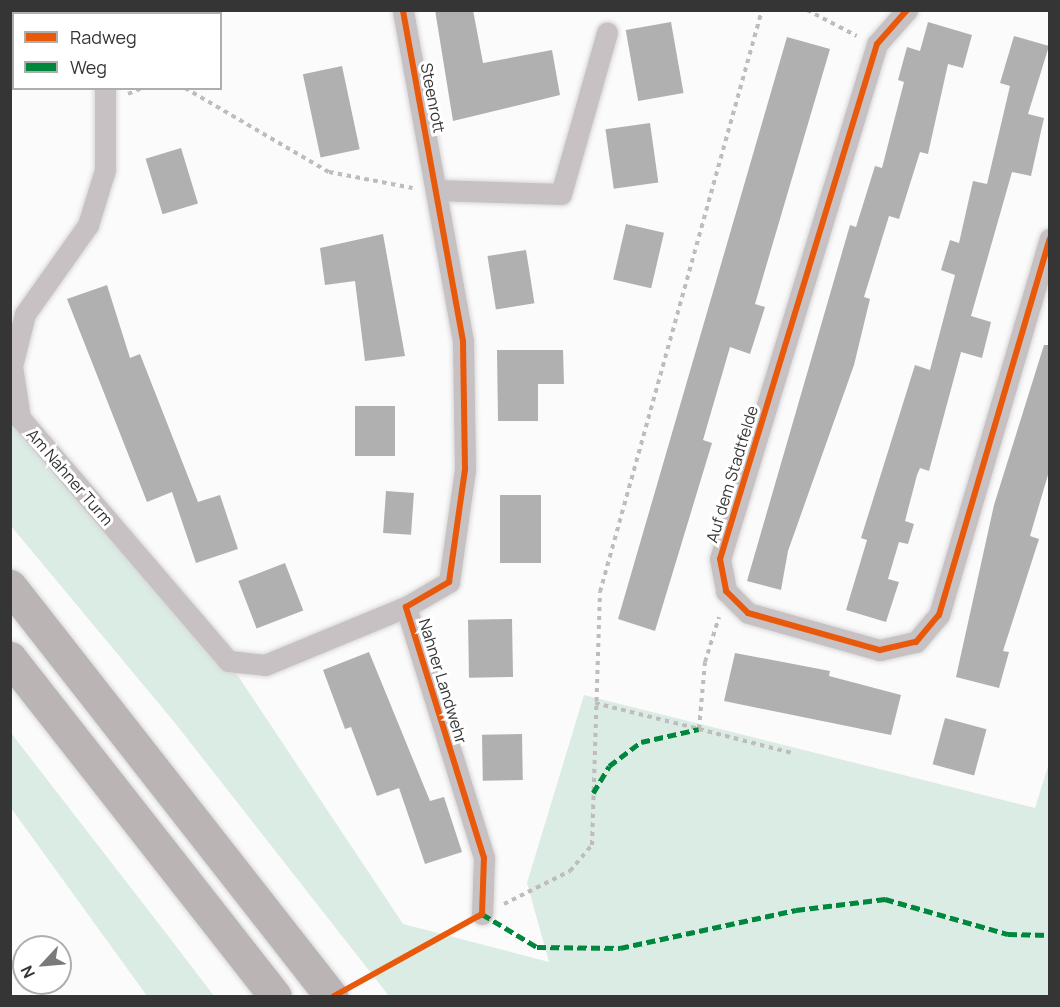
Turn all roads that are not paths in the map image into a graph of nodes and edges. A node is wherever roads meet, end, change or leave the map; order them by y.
1 (403, 10) edge
2 (907, 10) edge
3 (607, 32) dead end
4 (105, 90) edge
5 (437, 190) junction
6 (1050, 239) edge
7 (10, 586) edge
8 (406, 607) junction
9 (10, 658) edge
10 (482, 915) road end
11 (226, 929) junction
12 (255, 996) edge
13 (275, 996) edge
14 (331, 996) edge

1 - 5 street, Steenrott
2 - 6 street, Auf dem Stadtfelde
3 - 5 street
4 - 8 street, Am Nahner Turm
5 - 8 street, Nahner Landwehr
7 - 14 highway
8 - 10 street, Nahner Landwehr
9 - 11 highway
11 - 12 highway
11 - 13 highway

